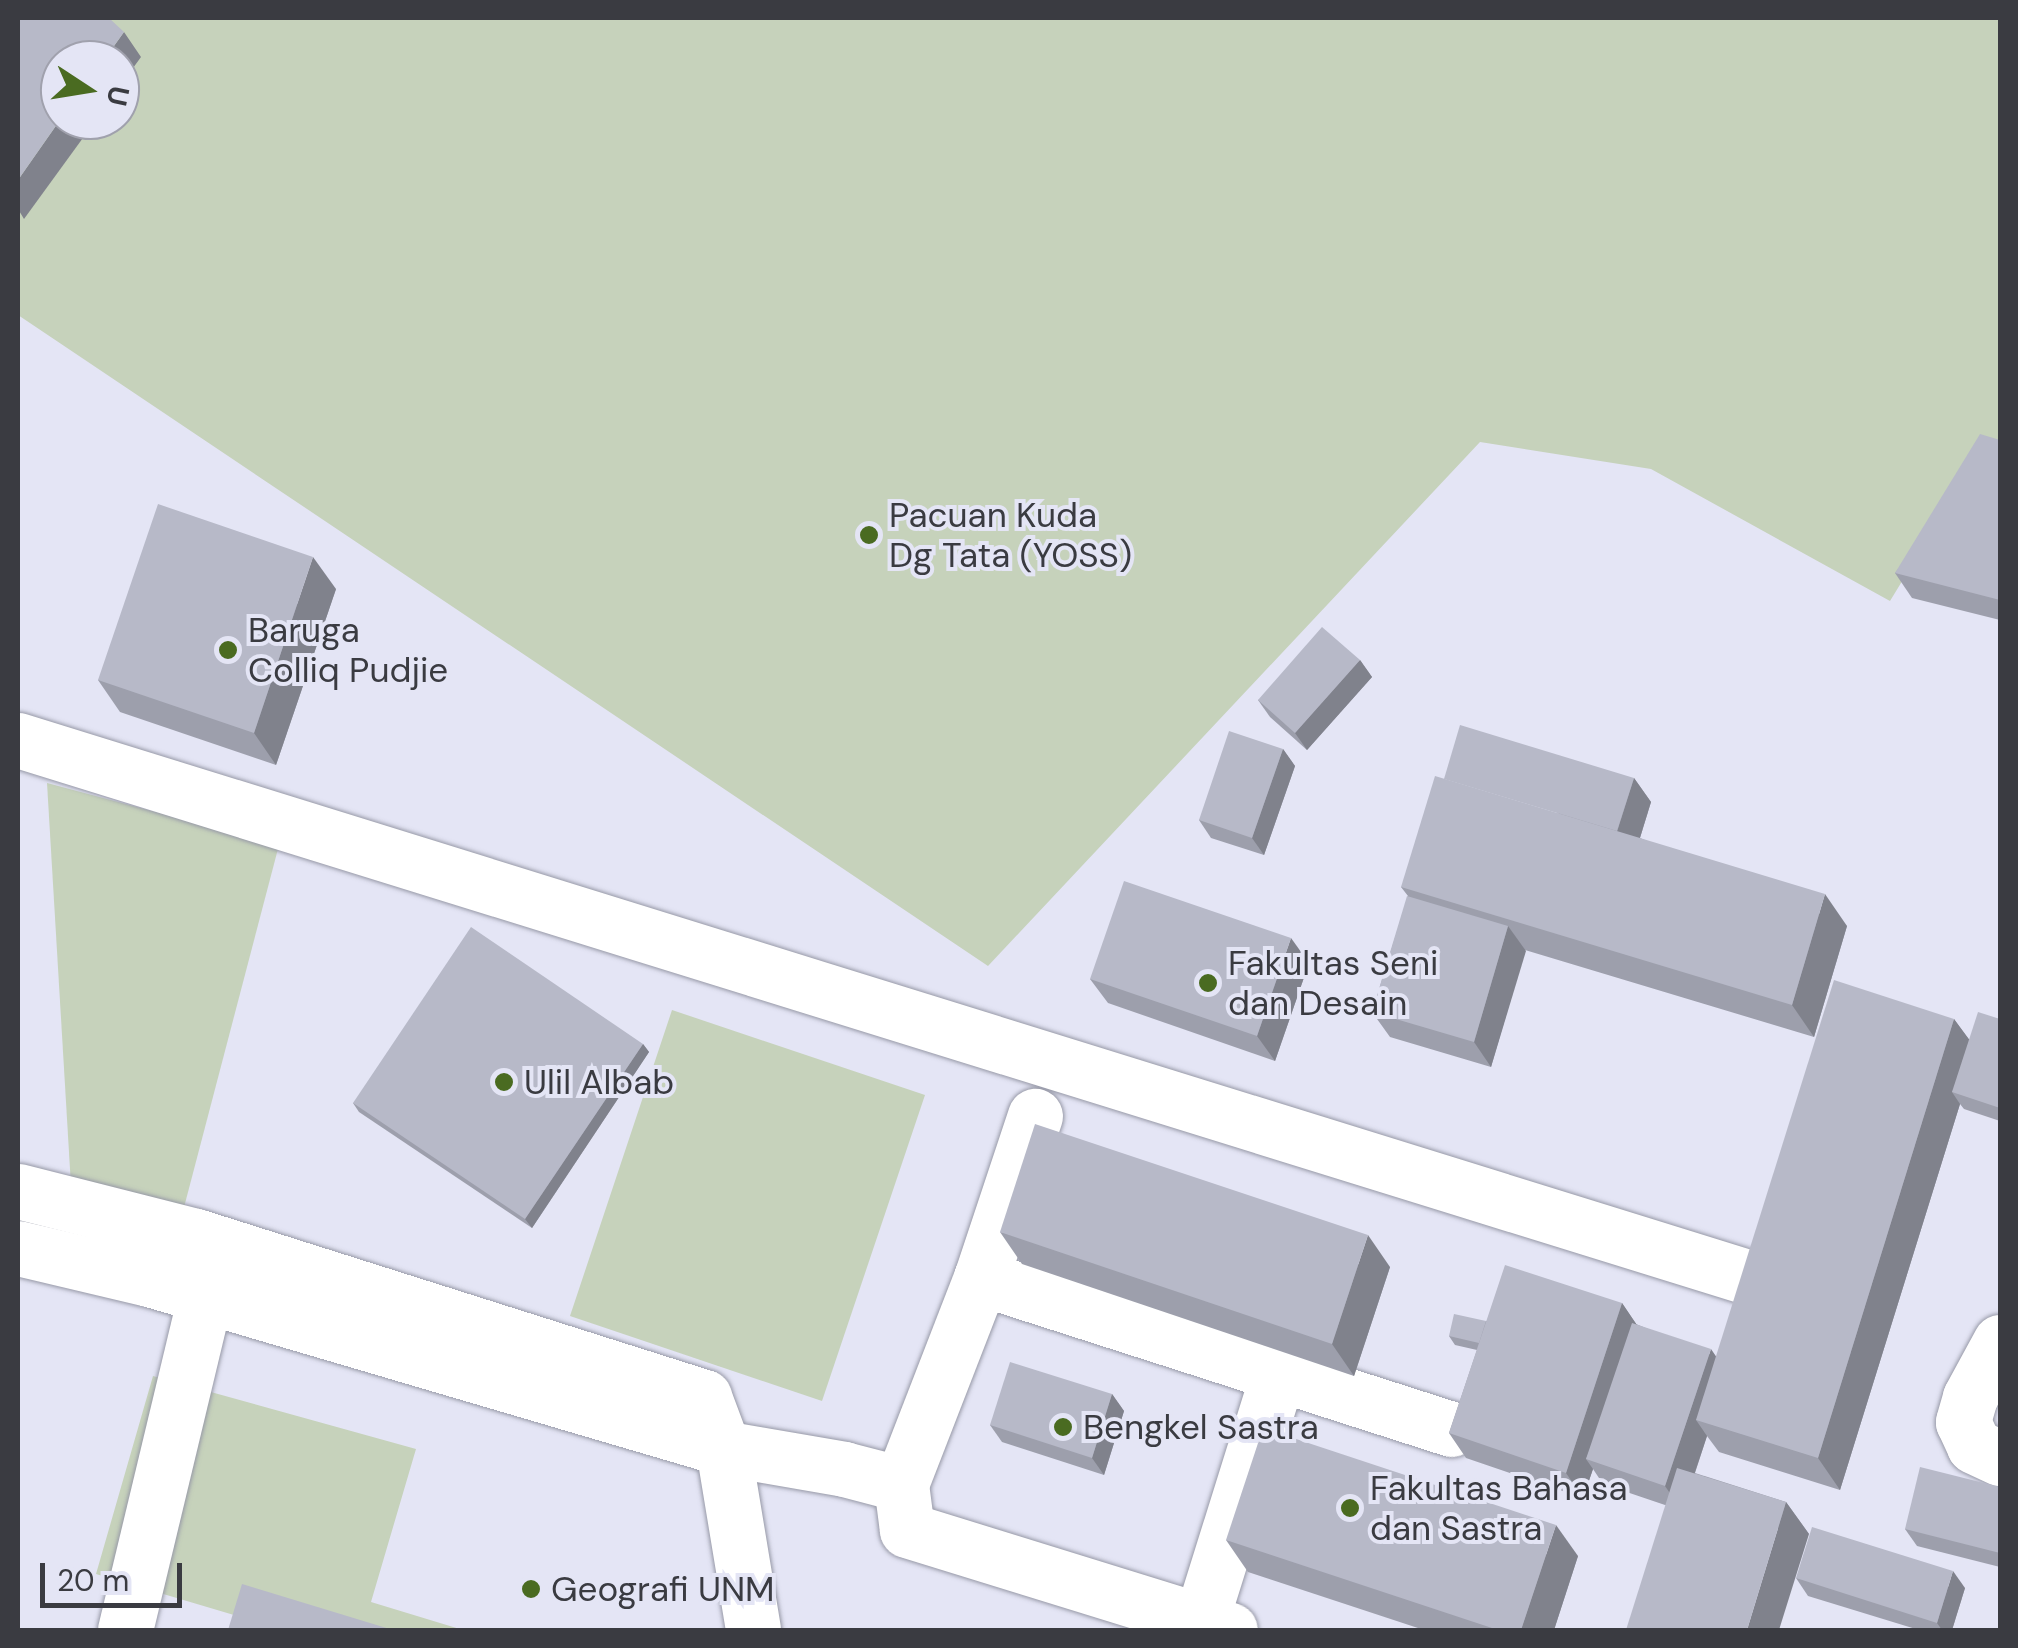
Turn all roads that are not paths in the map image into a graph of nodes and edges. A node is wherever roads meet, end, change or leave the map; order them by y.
1 (18, 740) edge
2 (1035, 1116) dead end
3 (18, 1191) edge
4 (140, 1220) junction
5 (18, 1248) edge
6 (125, 1274) junction
7 (981, 1278) junction
8 (1764, 1282) edge
9 (205, 1296) junction
10 (2000, 1342) edge
11 (1278, 1374) junction
12 (1451, 1429) edge
13 (723, 1448) junction
14 (2000, 1458) edge
15 (901, 1484) junction
16 (1216, 1625) edge
17 (126, 1630) edge
18 (753, 1630) edge

1 - 8 street
2 - 7 street
3 - 4 street
4 - 6 street
4 - 13 street
5 - 6 street
6 - 9 street
7 - 11 street
7 - 15 street
9 - 13 street
9 - 17 street
10 - 14 street
11 - 12 street
11 - 16 street
13 - 15 street
13 - 18 street
15 - 16 street

